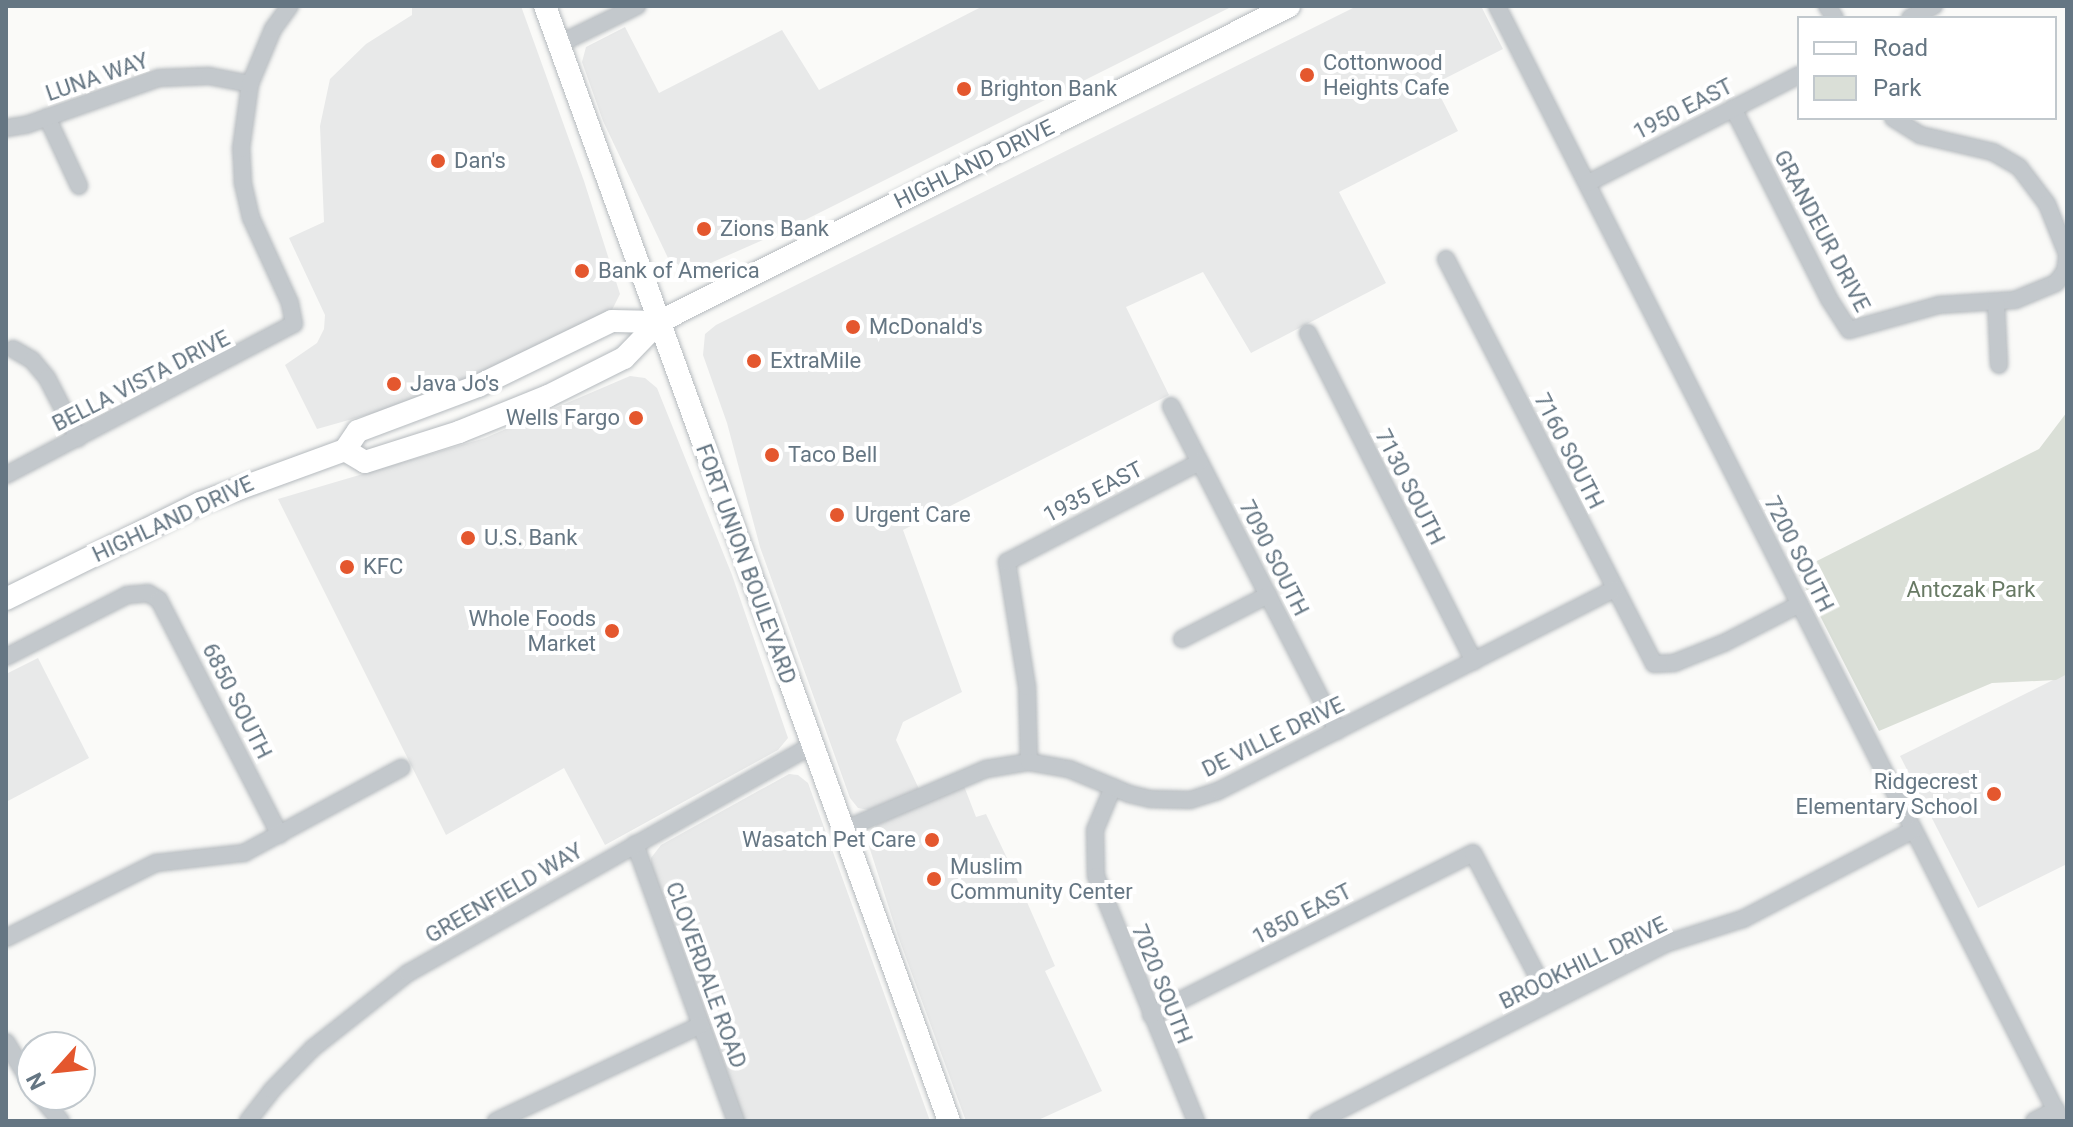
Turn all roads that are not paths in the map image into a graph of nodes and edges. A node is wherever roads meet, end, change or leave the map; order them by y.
1 (290, 6) edge
2 (545, 6) edge
3 (637, 6) edge
4 (1289, 6) edge
5 (1497, 6) edge
6 (1934, 6) edge
7 (1914, 16) edge
8 (559, 44) junction
9 (1797, 76) edge
10 (250, 84) junction
11 (1733, 108) junction
12 (47, 117) junction
13 (1896, 120) edge
14 (6, 128) edge
15 (1588, 183) junction
16 (79, 186) dead end
17 (2067, 256) edge
18 (1446, 259) dead end
19 (1996, 302) junction
20 (659, 322) junction
21 (1308, 333) dead end
22 (13, 349) dead end
23 (1999, 365) dead end
24 (1171, 406) dead end
25 (78, 438) junction
26 (345, 450) junction
27 (1200, 462) junction
28 (6, 475) edge
29 (1615, 589) junction
30 (1268, 595) junction
31 (6, 599) edge
32 (1800, 604) junction
33 (1182, 639) dead end
34 (6, 657) edge
35 (1474, 661) junction
36 (1337, 731) junction
37 (813, 745) junction
38 (1029, 762) junction
39 (401, 768) dead end
40 (1113, 787) junction
41 (843, 830) junction
42 (1913, 830) junction
43 (280, 835) junction
44 (635, 844) junction
45 (6, 938) edge
46 (1551, 1002) junction
47 (1151, 1015) junction
48 (701, 1025) junction
49 (2058, 1116) edge
50 (248, 1121) edge
51 (496, 1121) edge
52 (736, 1121) edge
53 (949, 1121) edge
54 (1196, 1121) edge
55 (1318, 1121) edge
56 (2034, 1121) edge

1 - 10 street
2 - 8 main road, FORT UNION BOULEVARD
3 - 8 street
4 - 20 main road, HIGHLAND DRIVE
5 - 15 street, 7200 SOUTH
6 - 7 street
8 - 20 main road, FORT UNION BOULEVARD
9 - 11 street, 1950 EAST
10 - 12 street, LUNA WAY
10 - 25 street, BELLA VISTA DRIVE
11 - 15 street, 1950 EAST
11 - 19 street, GRANDEUR DRIVE
12 - 14 street, LUNA WAY
12 - 16 street
13 - 17 street
15 - 32 street, 7200 SOUTH
17 - 19 street, GRANDEUR DRIVE
18 - 29 street, 7160 SOUTH
19 - 23 street
20 - 26 main road, HIGHLAND DRIVE
20 - 26 main road, HIGHLAND DRIVE
20 - 37 main road, FORT UNION BOULEVARD
21 - 35 street, 7130 SOUTH
22 - 25 street
24 - 27 street, 7090 SOUTH
25 - 28 street, BELLA VISTA DRIVE
26 - 31 main road, HIGHLAND DRIVE
27 - 30 street, 7090 SOUTH
27 - 38 street, 1935 EAST
29 - 32 street, 7160 SOUTH
29 - 35 street, DE VILLE DRIVE
30 - 33 street
30 - 36 street, 7090 SOUTH
32 - 42 street, 7200 SOUTH
34 - 43 street, 6850 SOUTH
35 - 36 street, DE VILLE DRIVE
36 - 40 street, DE VILLE DRIVE
37 - 41 main road, FORT UNION BOULEVARD
37 - 44 street, GREENFIELD WAY
38 - 40 street, DE VILLE DRIVE
38 - 41 street, DE VILLE DRIVE
39 - 43 street
40 - 47 street, 7020 SOUTH
41 - 53 main road, FORT UNION BOULEVARD
42 - 46 street, BROOKHILL DRIVE
42 - 49 street, 7200 SOUTH
43 - 45 street
44 - 48 street, CLOVERDALE ROAD
44 - 50 street, GREENFIELD WAY
46 - 47 street, 1850 EAST
46 - 55 street, BROOKHILL DRIVE
47 - 54 street, 7020 SOUTH
48 - 51 street
48 - 52 street, CLOVERDALE ROAD
49 - 56 street

